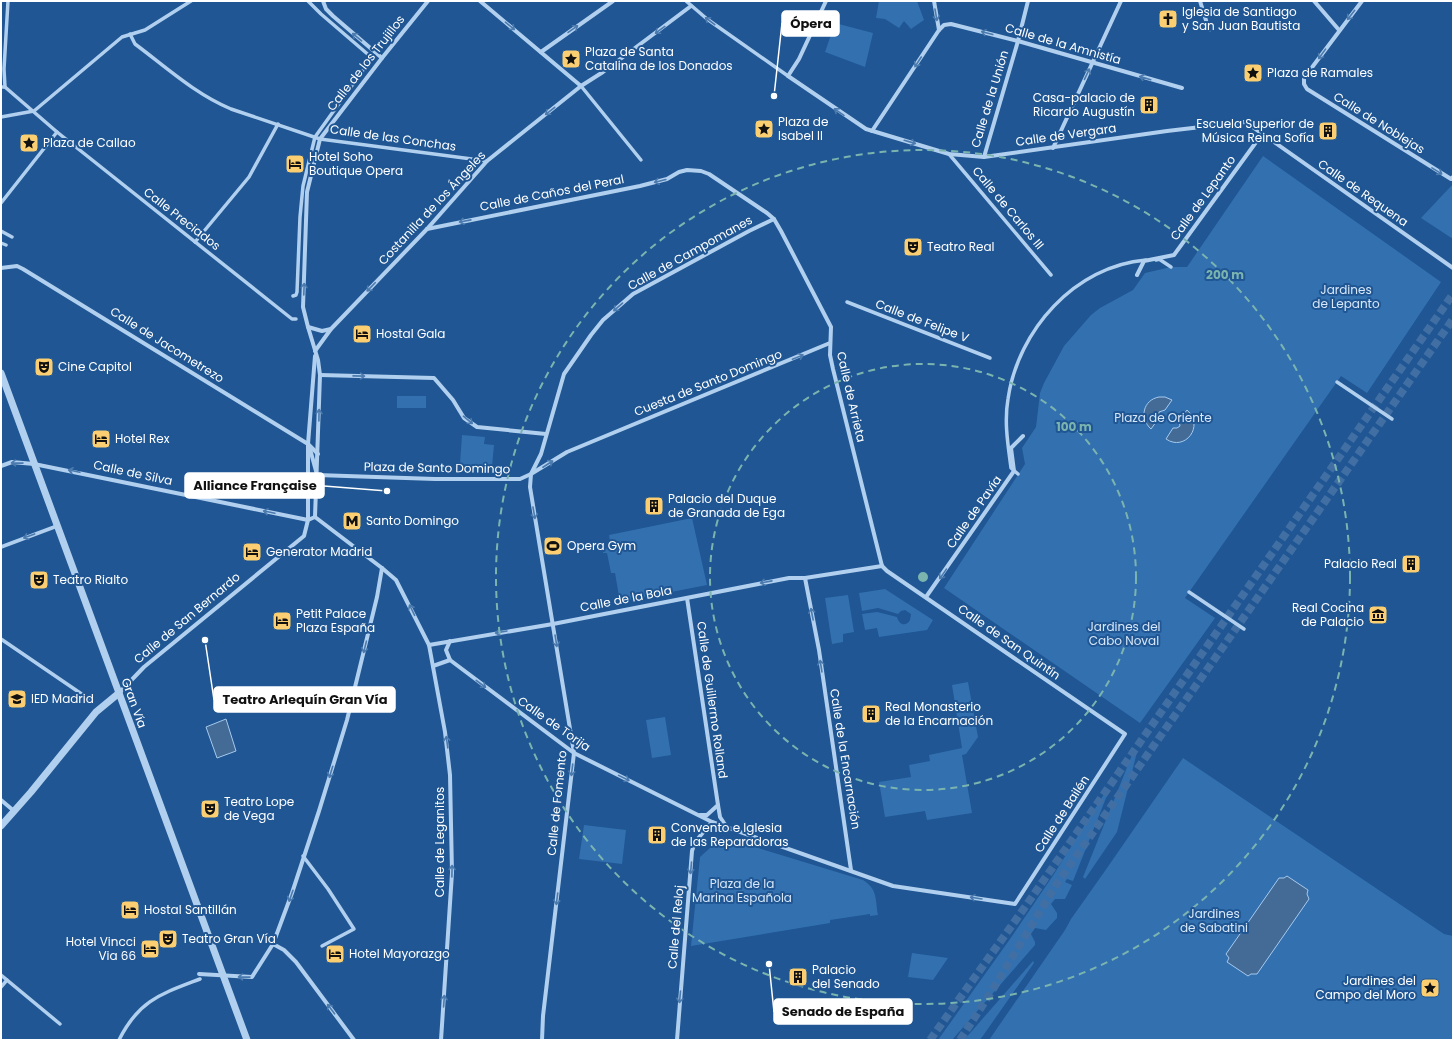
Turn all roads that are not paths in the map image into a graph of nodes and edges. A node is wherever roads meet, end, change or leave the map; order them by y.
1 (8, 1) edge
2 (191, 1) edge
3 (308, 1) edge
4 (323, 1) edge
5 (428, 1) edge
6 (480, 1) edge
7 (613, 1) edge
8 (686, 1) edge
9 (826, 1) edge
10 (934, 1) edge
11 (1028, 1) edge
12 (1121, 1) edge
13 (1200, 1) edge
14 (1314, 1) edge
15 (1362, 1) edge
16 (312, 3) edge
17 (691, 6) junction
18 (939, 30) junction
19 (1209, 30) dead end
20 (1339, 30) junction
21 (130, 34) junction
22 (1018, 41) junction
23 (541, 52) junction
24 (382, 58) junction
25 (1092, 62) junction
26 (788, 76) junction
27 (581, 86) junction
28 (3, 87) edge
29 (1182, 88) dead end
30 (34, 111) junction
31 (1, 117) edge
32 (278, 124) junction
33 (872, 131) junction
34 (58, 132) junction
35 (1262, 134) junction
36 (315, 137) junction
37 (320, 139) junction
38 (1053, 148) junction
39 (949, 154) junction
40 (984, 157) junction
41 (641, 160) dead end
42 (487, 161) junction
43 (1452, 178) edge
44 (1, 203) edge
45 (774, 219) junction
46 (427, 228) junction
47 (1, 231) edge
48 (12, 237) dead end
49 (195, 242) junction
50 (1, 243) edge
51 (6, 245) dead end
52 (1144, 261) junction
53 (1171, 267) dead end
54 (1, 268) edge
55 (1453, 268) edge
56 (1051, 275) dead end
57 (1137, 275) dead end
58 (293, 296) dead end
59 (847, 302) dead end
60 (296, 319) dead end
61 (308, 327) junction
62 (331, 329) junction
63 (830, 343) junction
64 (315, 351) junction
65 (990, 358) dead end
66 (1, 373) edge
67 (320, 375) junction
68 (1337, 382) dead end
69 (1392, 419) dead end
70 (546, 434) junction
71 (1023, 436) dead end
72 (594, 441) joint
73 (308, 444) junction
74 (318, 454) junction
75 (34, 464) junction
76 (1, 466) edge
77 (1014, 471) junction
78 (531, 474) junction
79 (1018, 474) dead end
80 (317, 475) junction
81 (315, 517) junction
82 (308, 520) junction
83 (57, 526) junction
84 (1, 546) edge
85 (882, 566) junction
86 (382, 568) junction
87 (805, 578) junction
88 (1190, 592) dead end
89 (926, 597) junction
90 (687, 598) junction
91 (553, 624) junction
92 (1244, 629) dead end
93 (1, 639) edge
94 (450, 641) junction
95 (429, 645) junction
96 (450, 660) junction
97 (433, 666) junction
98 (119, 694) junction
99 (89, 699) dead end
100 (1125, 734) joint
101 (574, 753) junction
102 (1, 800) edge
103 (718, 805) junction
104 (14, 811) junction
105 (698, 815) junction
106 (712, 822) junction
107 (1, 826) edge
108 (726, 826) junction
109 (303, 856) junction
110 (852, 870) junction
111 (273, 944) junction
112 (322, 946) dead end
113 (1, 975) edge
114 (199, 976) joint
115 (224, 976) junction
116 (7, 980) junction
117 (1, 987) edge
118 (60, 1024) dead end
119 (119, 1040) edge
120 (247, 1040) edge
121 (354, 1040) edge
122 (441, 1040) edge
123 (542, 1040) edge
124 (677, 1040) edge

1 - 28 street
2 - 21 street
3 - 16 street
24 -> 4 street
5 - 24 street, Calle de los Trujillos
6 -> 23 street
23 -> 7 street
8 - 17 street
9 - 26 street
10 -> 18 street
11 - 22 street, Calle de la Unión
12 - 25 street
13 - 19 street
14 - 20 street
15 -> 20 street
16 - 36 street
26 -> 17 street
17 -> 27 street, Costanilla de los Ángeles
22 -> 18 street, Calle de la Amnistía
18 -> 33 street
20 -> 43 street, Calle de Noblejas
21 - 30 street
21 - 32 street, Calle de las Conchas
22 - 25 street, Calle de la Amnistía
22 - 40 street, Calle de la Unión
23 - 27 street
24 - 37 street, Calle de los Trujillos
29 -> 25 street, Calle de la Amnistía
38 -> 25 street
33 -> 26 street
27 - 41 street
27 -> 42 street, Costanilla de los Ángeles
28 - 30 street, Calle Preciados
30 - 31 street
30 - 34 street, Calle Preciados
32 - 36 street, Calle de las Conchas
32 - 49 street
33 -> 39 street, Calle de Vergara
34 - 44 street
34 - 49 street, Calle Preciados
35 - 38 street, Calle de Vergara
35 - 52 street, Calle de Lepanto
35 - 55 street, Calle de Requena
36 - 37 street, Calle de las Conchas
36 - 58 street
37 - 42 street, Calle de las Conchas
61 -> 37 street
38 - 40 street, Calle de Vergara
39 - 40 street, Calle de Vergara
39 - 56 street, Calle de Carlos III
42 - 46 street, Costanilla de los Ángeles
45 -> 46 street, Calle de Caños del Peral
45 - 63 street, Calle de Arrieta
45 -> 70 street, Calle de Campomanes
46 -> 62 street, Costanilla de los Ángeles
47 - 48 street
49 - 60 street, Calle Preciados
50 - 51 street
52 - 53 street
52 - 57 street
52 - 77 street
54 - 73 street, Calle de Jacometrezo
59 - 65 street, Calle de Felipe V
61 - 62 street
61 - 64 street
62 - 64 street, Costanilla de los Ángeles
72 -> 63 street, Cuesta de Santo Domingo
63 - 85 street, Calle de Arrieta
64 - 67 street
64 - 73 street
66 - 75 street, Gran Vía
67 -> 70 street
74 -> 67 street
68 - 69 street
70 - 78 street, Calle de Campomanes
71 - 77 street, Calle de Pavía
78 -> 72 street, Plaza de Santo Domingo
73 - 74 street, Calle de Jacometrezo
73 - 80 street
73 - 82 street
74 - 80 street
75 -> 76 street, Calle de Silva
82 -> 75 street, Calle de Silva
75 - 83 street, Gran Vía
77 - 79 street
77 -> 89 street, Calle de Pavía
78 - 80 street, Plaza de Santo Domingo
78 -> 91 street, Calle de Fomento
80 - 81 street
81 - 82 street
81 - 86 street
82 - 98 street, Calle de San Bernardo
83 -> 84 street
83 - 98 street, Gran Vía
85 - 87 street, Calle de la Bola
85 - 89 street, Calle de San Quintín
95 -> 86 street
86 -> 109 street
87 -> 90 street, Calle de la Bola
110 -> 87 street, Calle de la Encarnación
88 - 92 street
89 - 100 street, Calle de San Quintín
90 - 91 street, Calle de la Bola
90 - 103 street, Calle de Guillermo Rolland
91 -> 94 street, Calle de la Bola
91 -> 101 street, Calle de Fomento
93 - 99 street
94 - 95 street, Calle de la Bola
94 - 96 street
95 - 97 street, Calle de Leganitos
96 - 97 street
96 -> 101 street, Calle de Torija
122 -> 97 street, Calle de Leganitos
98 - 104 street, Calle de San Bernardo
98 - 115 street, Gran Vía
100 -> 110 street, Calle de Bailén
101 -> 105 street, Calle de Torija
101 -> 123 street, Calle de Fomento
102 - 104 street
103 - 105 street
103 - 108 street, Calle de Guillermo Rolland
104 - 107 street, Calle de San Bernardo
105 - 106 street, Calle de Torija
106 - 108 street
106 -> 124 street, Calle del Reloj
108 - 110 street
109 -> 111 street
109 - 112 street
111 -> 115 street
121 -> 111 street
113 - 116 street
114 - 115 street
114 - 119 street
115 - 120 street, Gran Vía
116 - 117 street
116 - 118 street

